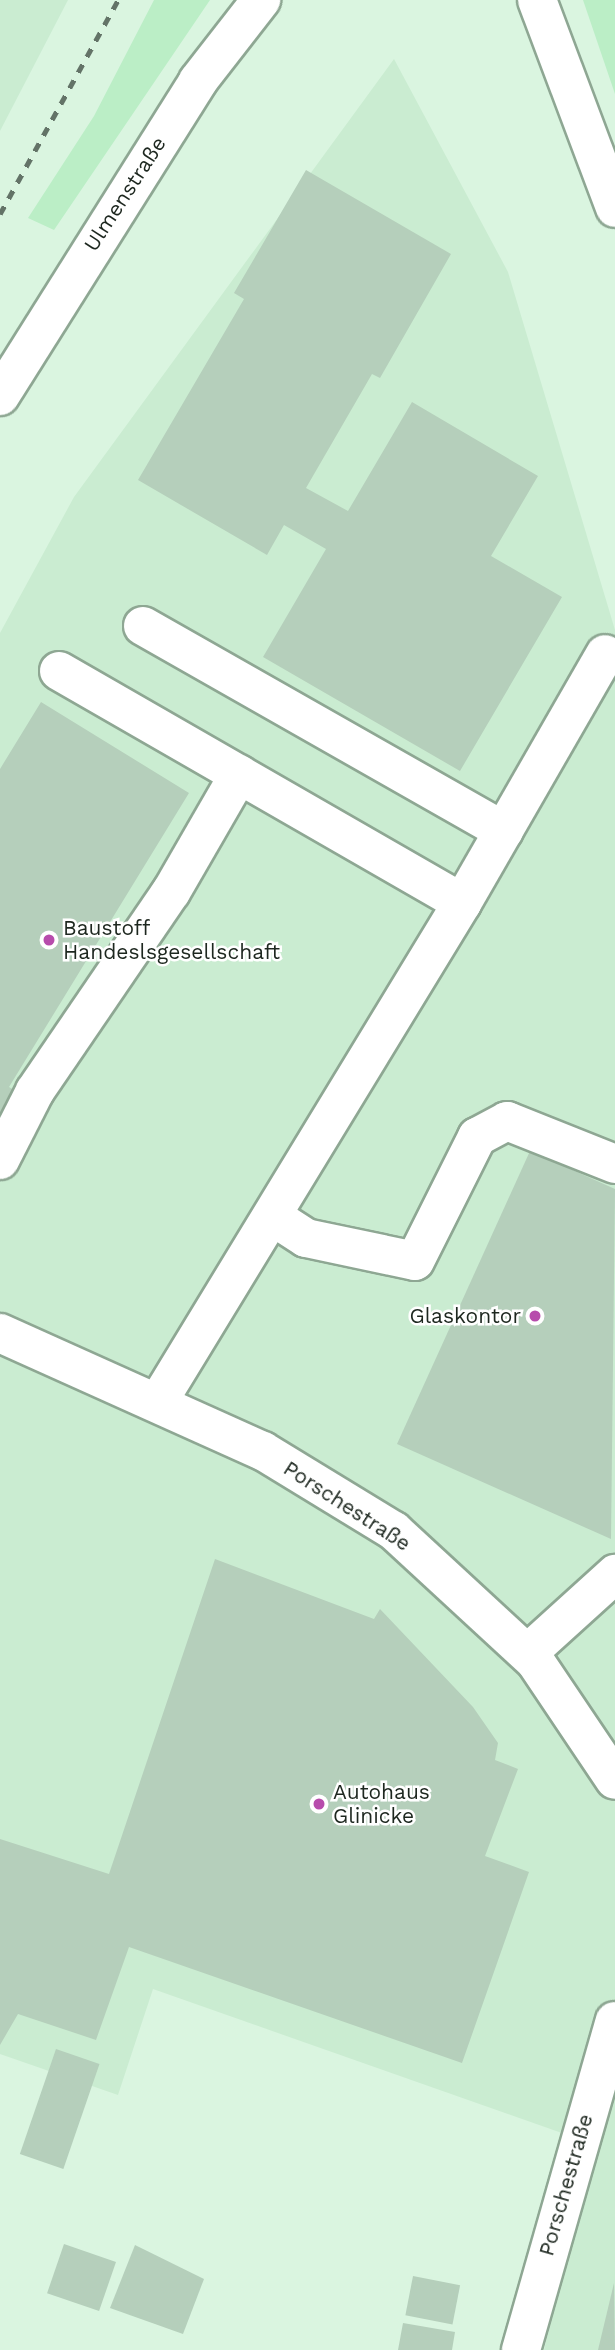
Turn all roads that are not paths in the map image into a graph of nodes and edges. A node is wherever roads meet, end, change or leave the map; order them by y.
1 (261, 0) edge
2 (537, 0) edge
3 (615, 208) edge
4 (0, 396) edge
5 (143, 626) dead end
6 (605, 654) dead end
7 (59, 671) dead end
8 (239, 774) junction
9 (504, 831) junction
10 (462, 903) junction
11 (0, 1160) edge
12 (615, 1164) edge
13 (272, 1216) junction
14 (0, 1333) edge
15 (158, 1402) junction
16 (615, 1574) edge
17 (528, 1653) junction
18 (615, 1780) edge
19 (615, 2021) edge
20 (521, 2350) edge

1 - 4 street, Ulmenstraße
2 - 3 street
5 - 9 street
6 - 9 street
7 - 8 street
8 - 10 street
8 - 11 street
9 - 10 street
10 - 13 street
12 - 13 street
13 - 15 street
14 - 15 street, Porschestraße
15 - 17 street, Porschestraße
16 - 17 street
17 - 18 street, Porschestraße
19 - 20 street, Porschestraße

